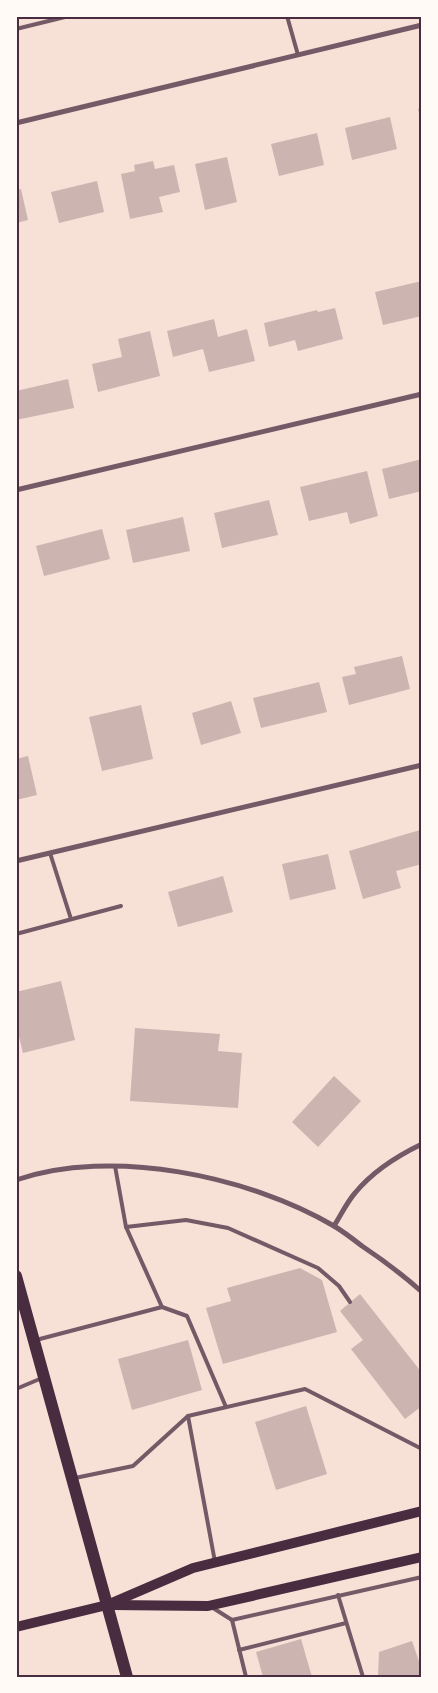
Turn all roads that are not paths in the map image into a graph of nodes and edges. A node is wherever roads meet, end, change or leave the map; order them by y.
1 (68, 16) edge
2 (287, 16) edge
3 (422, 25) edge
4 (16, 29) edge
5 (298, 55) junction
6 (16, 123) edge
7 (422, 394) edge
8 (16, 490) edge
9 (422, 765) edge
10 (50, 853) junction
11 (16, 861) edge
12 (121, 906) dead end
13 (72, 919) junction
14 (16, 934) edge
15 (422, 1144) edge
16 (115, 1166) junction
17 (16, 1180) edge
18 (334, 1226) junction
19 (126, 1227) junction
20 (16, 1276) edge
21 (422, 1292) edge
22 (350, 1302) dead end
23 (162, 1307) junction
24 (34, 1340) junction
25 (44, 1377) junction
26 (16, 1389) edge
27 (226, 1407) junction
28 (188, 1416) junction
29 (422, 1449) edge
30 (72, 1479) junction
31 (422, 1511) edge
32 (422, 1557) edge
33 (215, 1562) junction
34 (422, 1576) edge
35 (338, 1595) junction
36 (107, 1606) junction
37 (208, 1606) junction
38 (232, 1620) junction
39 (346, 1623) junction
40 (16, 1627) edge
41 (239, 1650) junction
42 (127, 1677) edge
43 (246, 1677) edge
44 (363, 1677) edge

1 - 4 lane
2 - 5 lane
3 - 5 street
5 - 6 street
7 - 8 street
9 - 10 street
10 - 11 street
10 - 13 lane
12 - 13 lane
13 - 14 lane
15 - 18 street
16 - 17 street
16 - 18 street
16 - 19 lane
18 - 21 street
19 - 22 lane
19 - 23 lane
20 - 24 main road
23 - 24 lane
23 - 27 lane
24 - 25 main road
25 - 26 lane
25 - 30 main road
27 - 28 lane
27 - 29 lane
28 - 30 lane
28 - 33 lane
30 - 36 main road
31 - 33 main road
32 - 37 main road
33 - 36 main road
34 - 35 lane
35 - 38 lane
35 - 39 lane
36 - 37 main road
36 - 40 main road
36 - 42 main road
37 - 38 lane
38 - 41 lane
39 - 41 lane
39 - 44 lane
41 - 43 lane

